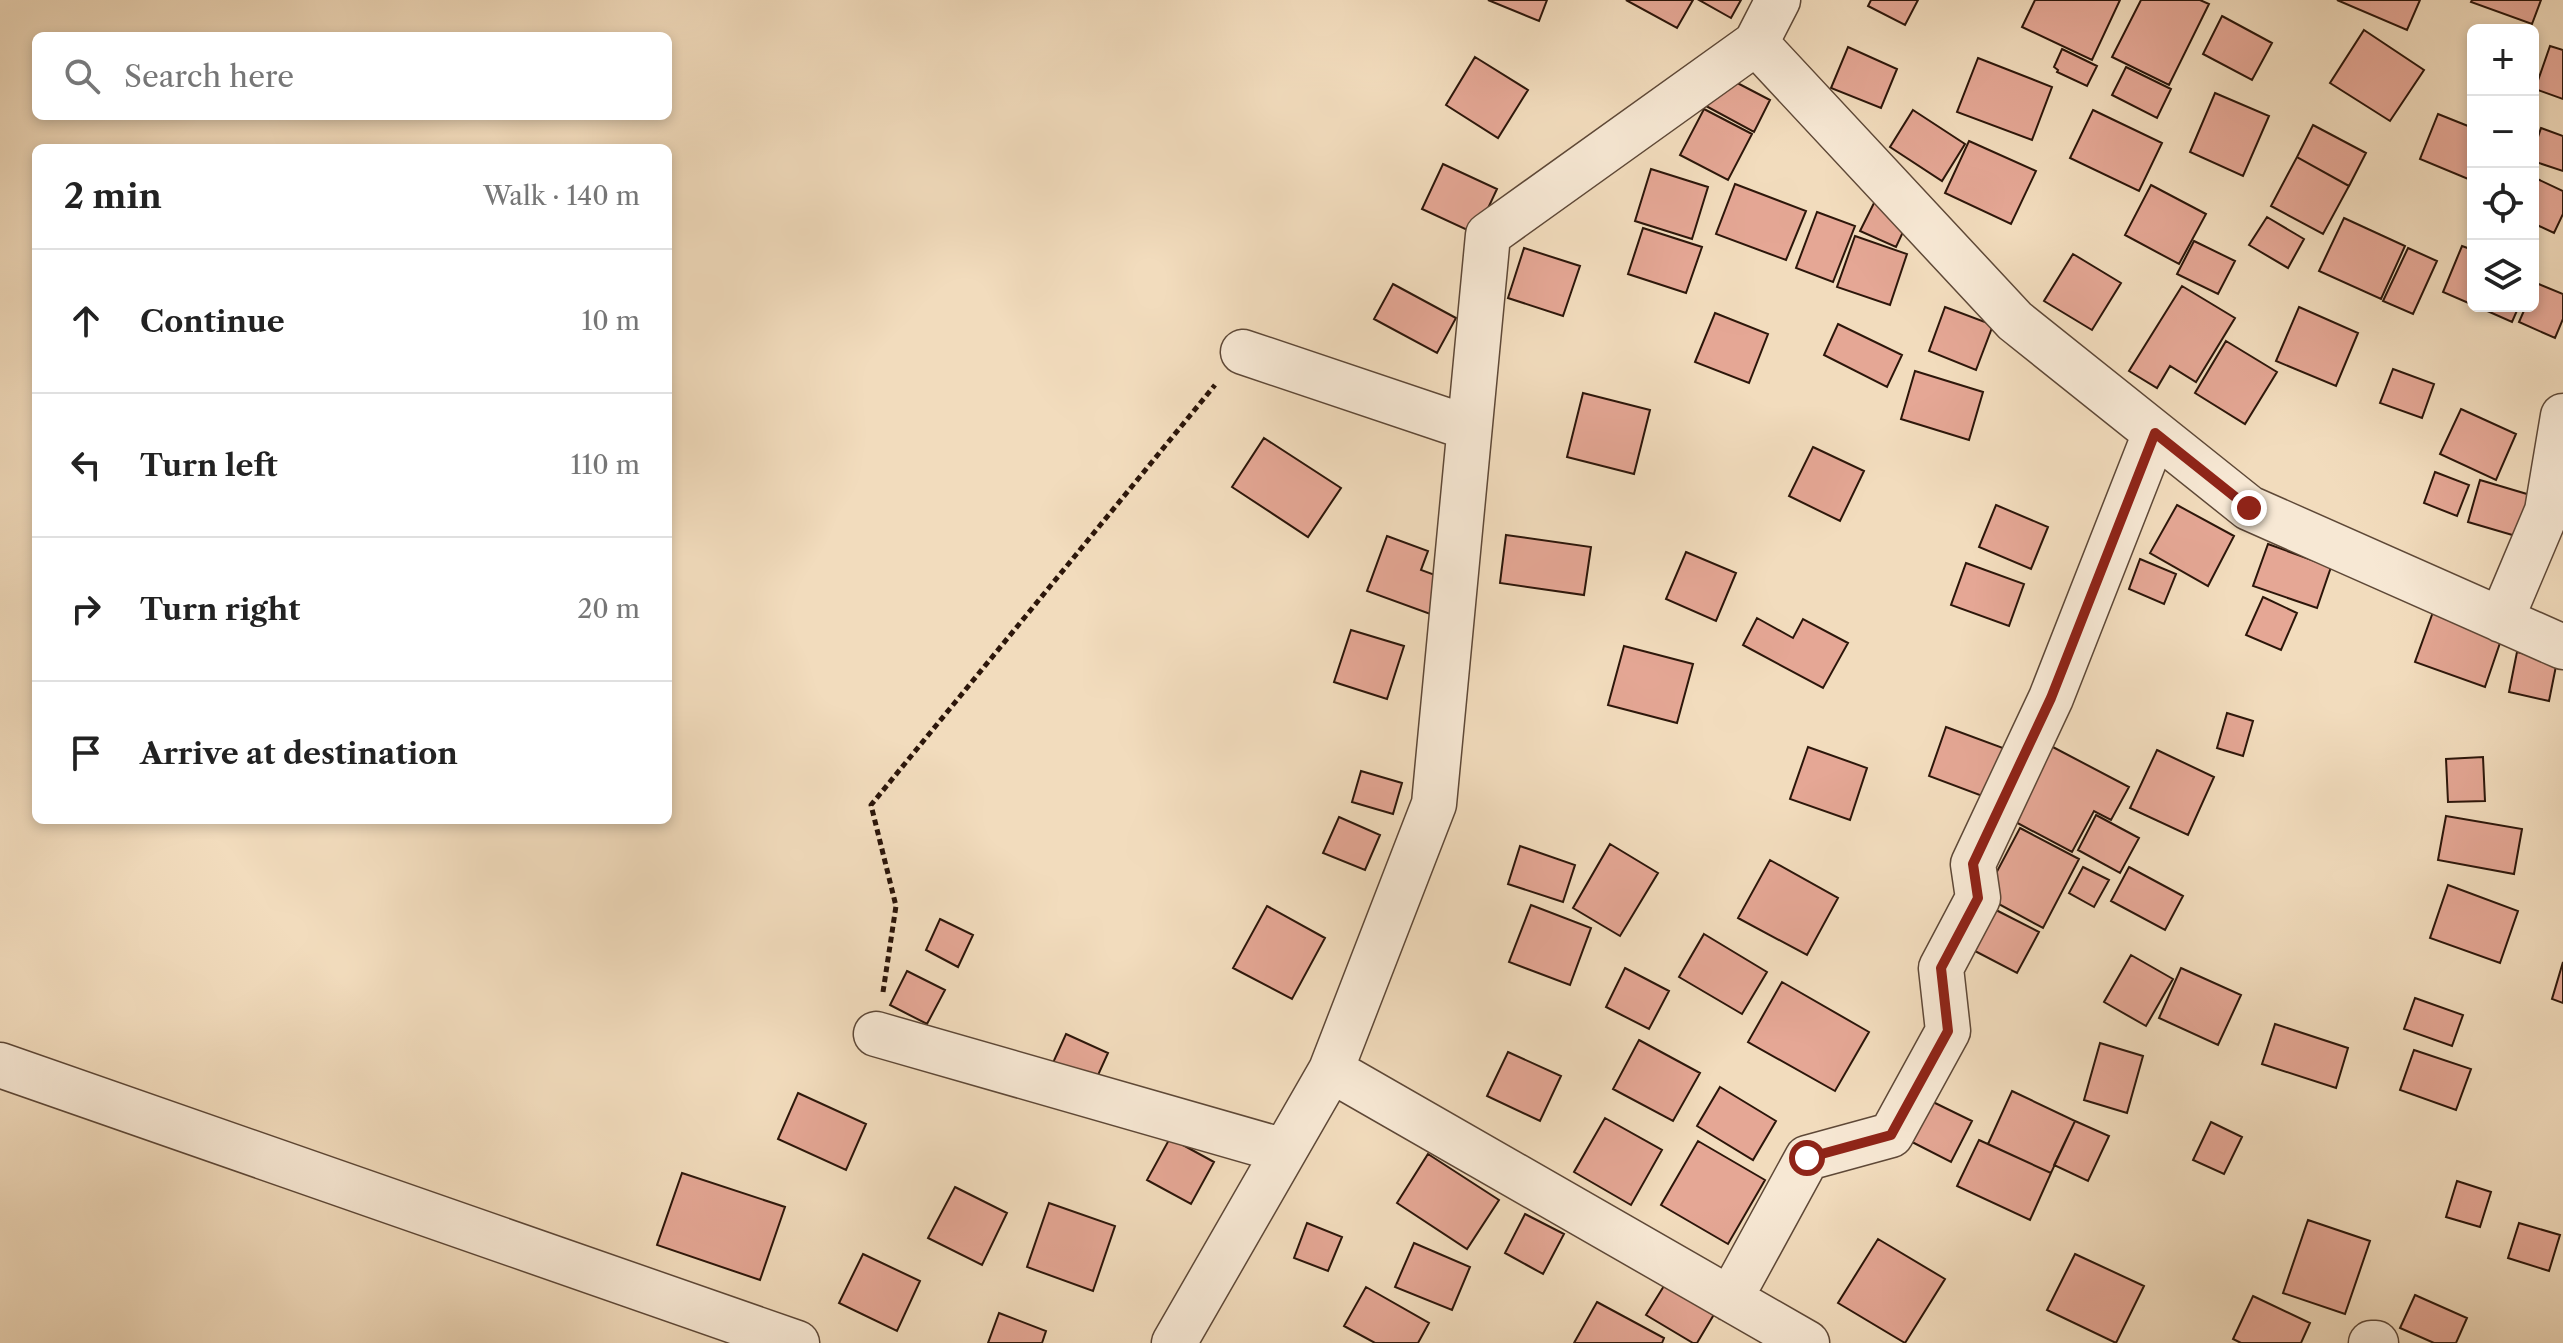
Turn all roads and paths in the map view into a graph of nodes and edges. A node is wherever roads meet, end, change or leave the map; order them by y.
1 (1778, 0) edge
2 (1756, 43) junction
3 (1243, 352) joint
4 (2563, 416) edge
5 (1469, 428) junction
6 (2155, 433) junction
7 (2501, 620) junction
8 (2563, 647) edge
9 (876, 1034) joint
10 (0, 1065) edge
11 (1331, 1070) junction
12 (1284, 1151) junction
13 (1730, 1299) junction
14 (797, 1343) edge
15 (1174, 1343) edge
16 (1807, 1343) edge

1 - 2 street
2 - 5 street
2 - 6 street
3 - 5 street
3 - 9 path
4 - 7 street
5 - 11 street
6 - 7 street
6 - 13 street
7 - 8 street
9 - 12 street
10 - 14 street
11 - 12 street
11 - 13 street
12 - 15 street
13 - 16 street

